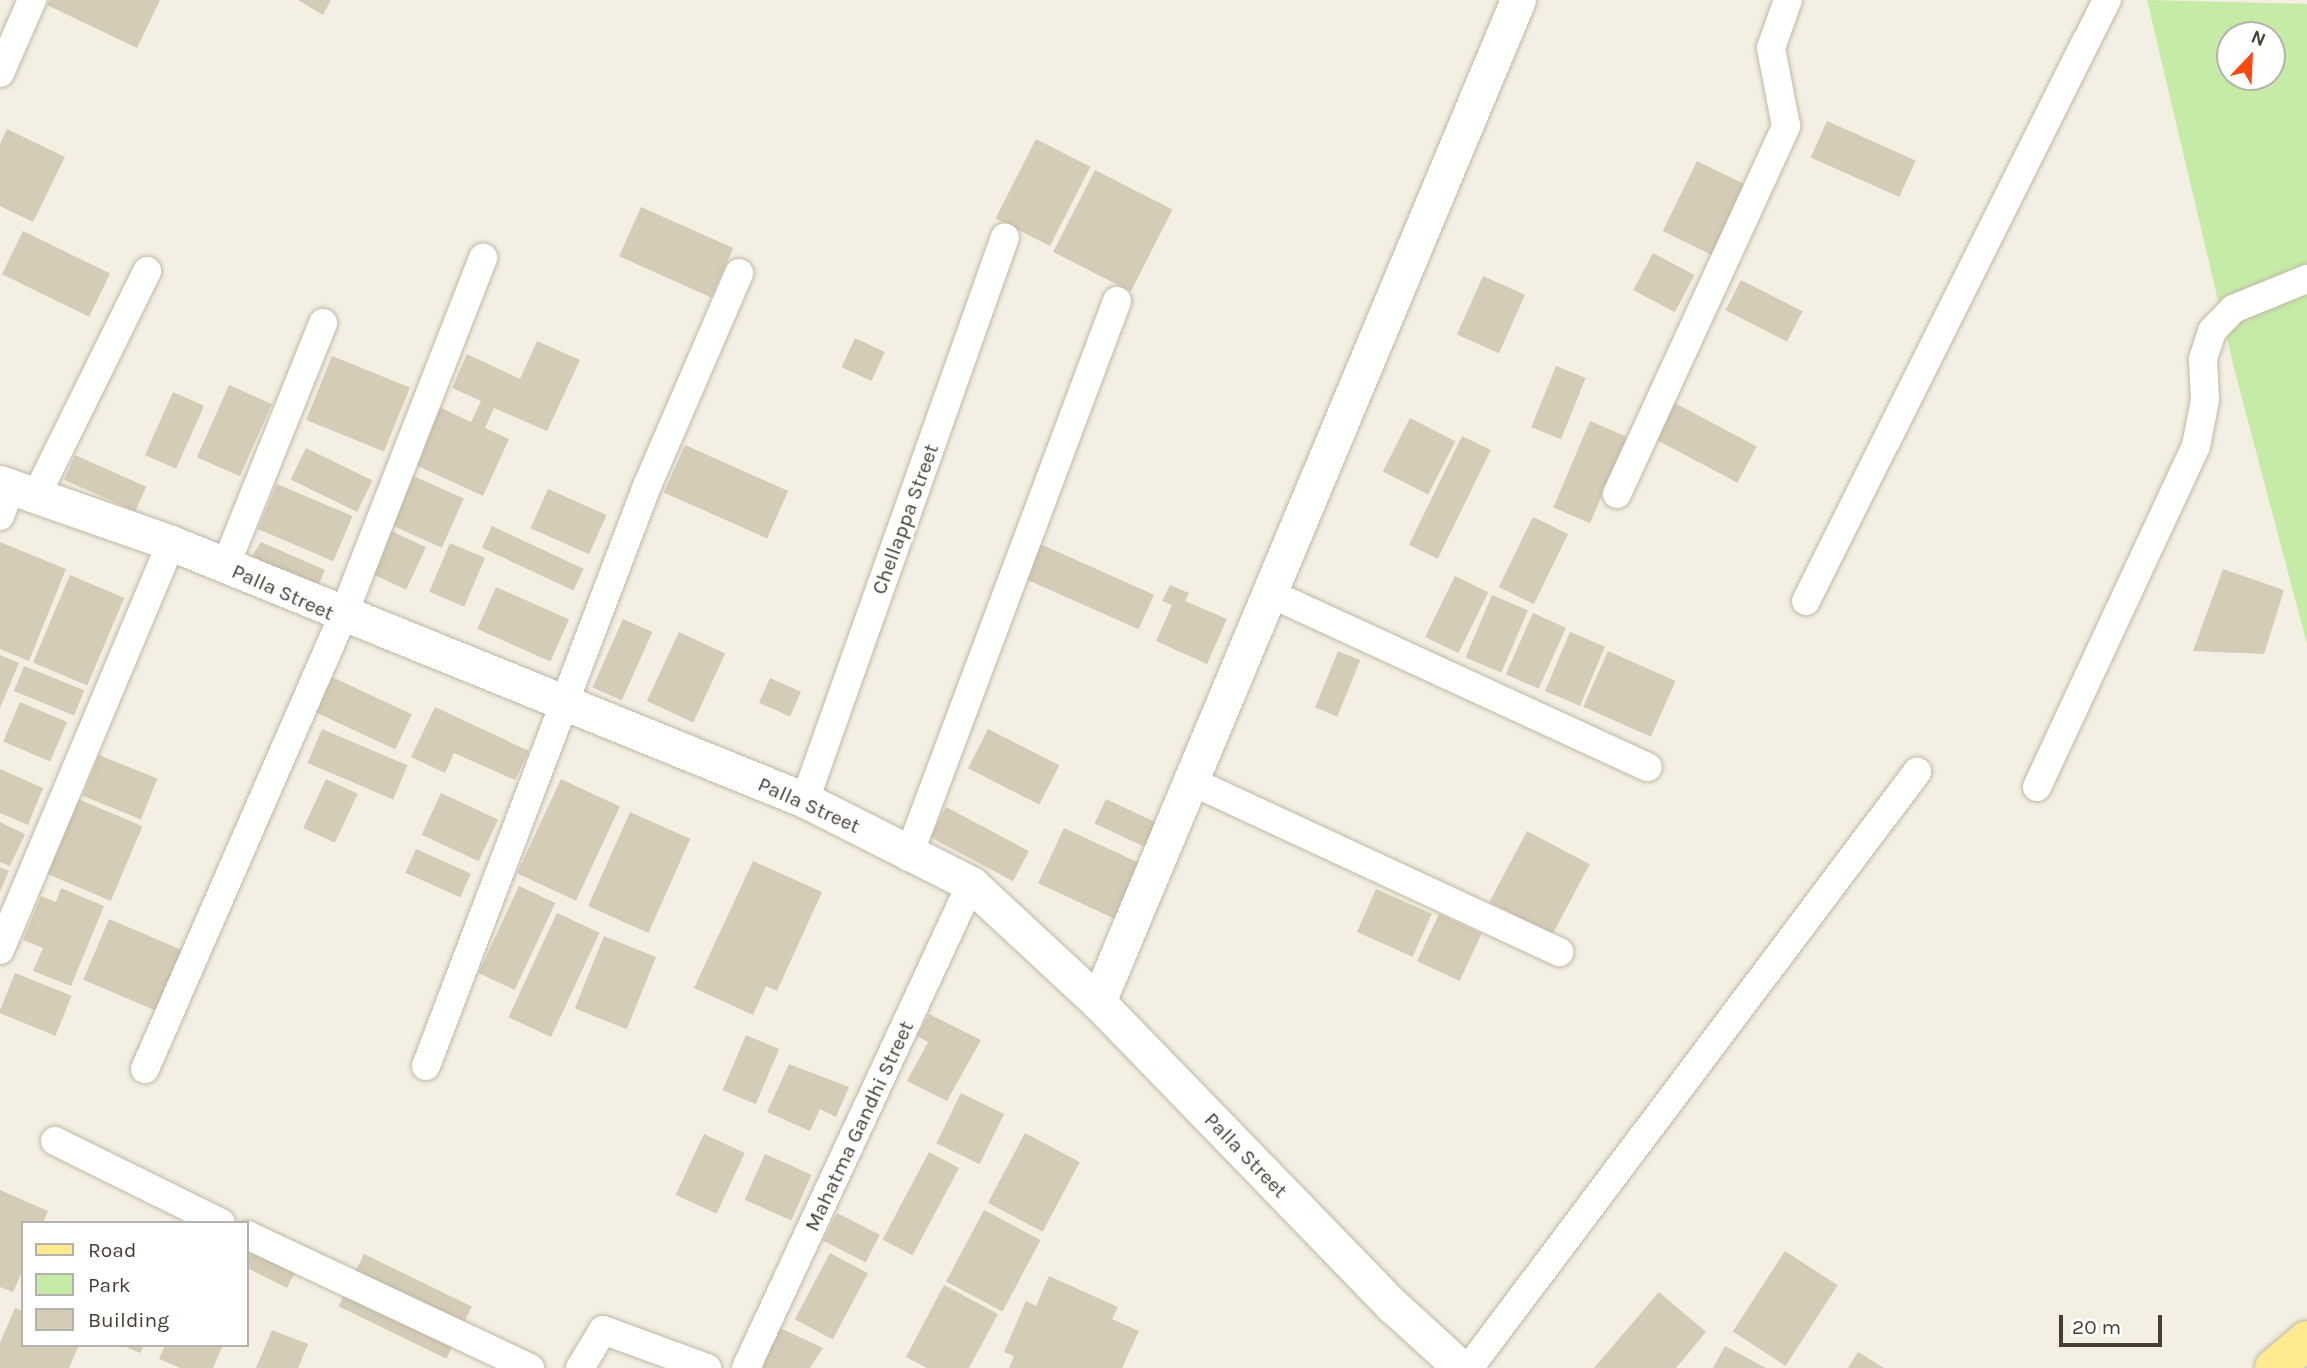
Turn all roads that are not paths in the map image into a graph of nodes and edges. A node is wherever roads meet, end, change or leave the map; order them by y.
1 (32, 0) edge
2 (1518, 0) edge
3 (1788, 0) edge
4 (2107, 0) edge
5 (0, 73) edge
6 (1005, 237) dead end
7 (483, 258) dead end
8 (147, 271) dead end
9 (739, 273) dead end
10 (2307, 279) edge
11 (1117, 300) dead end
12 (323, 323) dead end
13 (1617, 494) dead end
14 (12, 496) edge
15 (171, 543) junction
16 (225, 567) junction
17 (1267, 592) junction
18 (1806, 601) dead end
19 (342, 618) junction
20 (563, 707) junction
21 (1648, 766) dead end
22 (1917, 772) dead end
23 (1193, 782) junction
24 (2037, 787) dead end
25 (805, 800) junction
26 (908, 857) junction
27 (971, 884) junction
28 (0, 950) edge
29 (1559, 953) dead end
30 (1098, 1002) junction
31 (426, 1066) dead end
32 (145, 1069) dead end
33 (55, 1141) dead end
34 (216, 1221) edge
35 (248, 1235) edge
36 (2307, 1340) edge
37 (530, 1368) edge
38 (580, 1368) edge
39 (707, 1368) edge
40 (746, 1368) edge
41 (1461, 1368) edge
42 (1469, 1368) edge
43 (2274, 1368) edge

1 - 5 street
2 - 17 street
3 - 13 street
4 - 18 street
6 - 25 street, Chellappa Street
7 - 19 street
8 - 14 street
9 - 20 street
10 - 24 street
11 - 26 street
12 - 16 street
14 - 15 street, Palla Street
15 - 16 street, Palla Street
15 - 28 street
16 - 19 street, Palla Street
17 - 21 street
17 - 23 street
19 - 20 street, Palla Street
19 - 32 street
20 - 25 street, Palla Street
20 - 31 street
22 - 42 street
23 - 29 street
23 - 30 street
25 - 26 street, Palla Street
26 - 27 street, Palla Street
27 - 30 street, Palla Street
27 - 40 street, Mahatma Gandhi Street
30 - 41 street, Palla Street
33 - 34 street
35 - 37 street
36 - 43 main road
38 - 39 street

